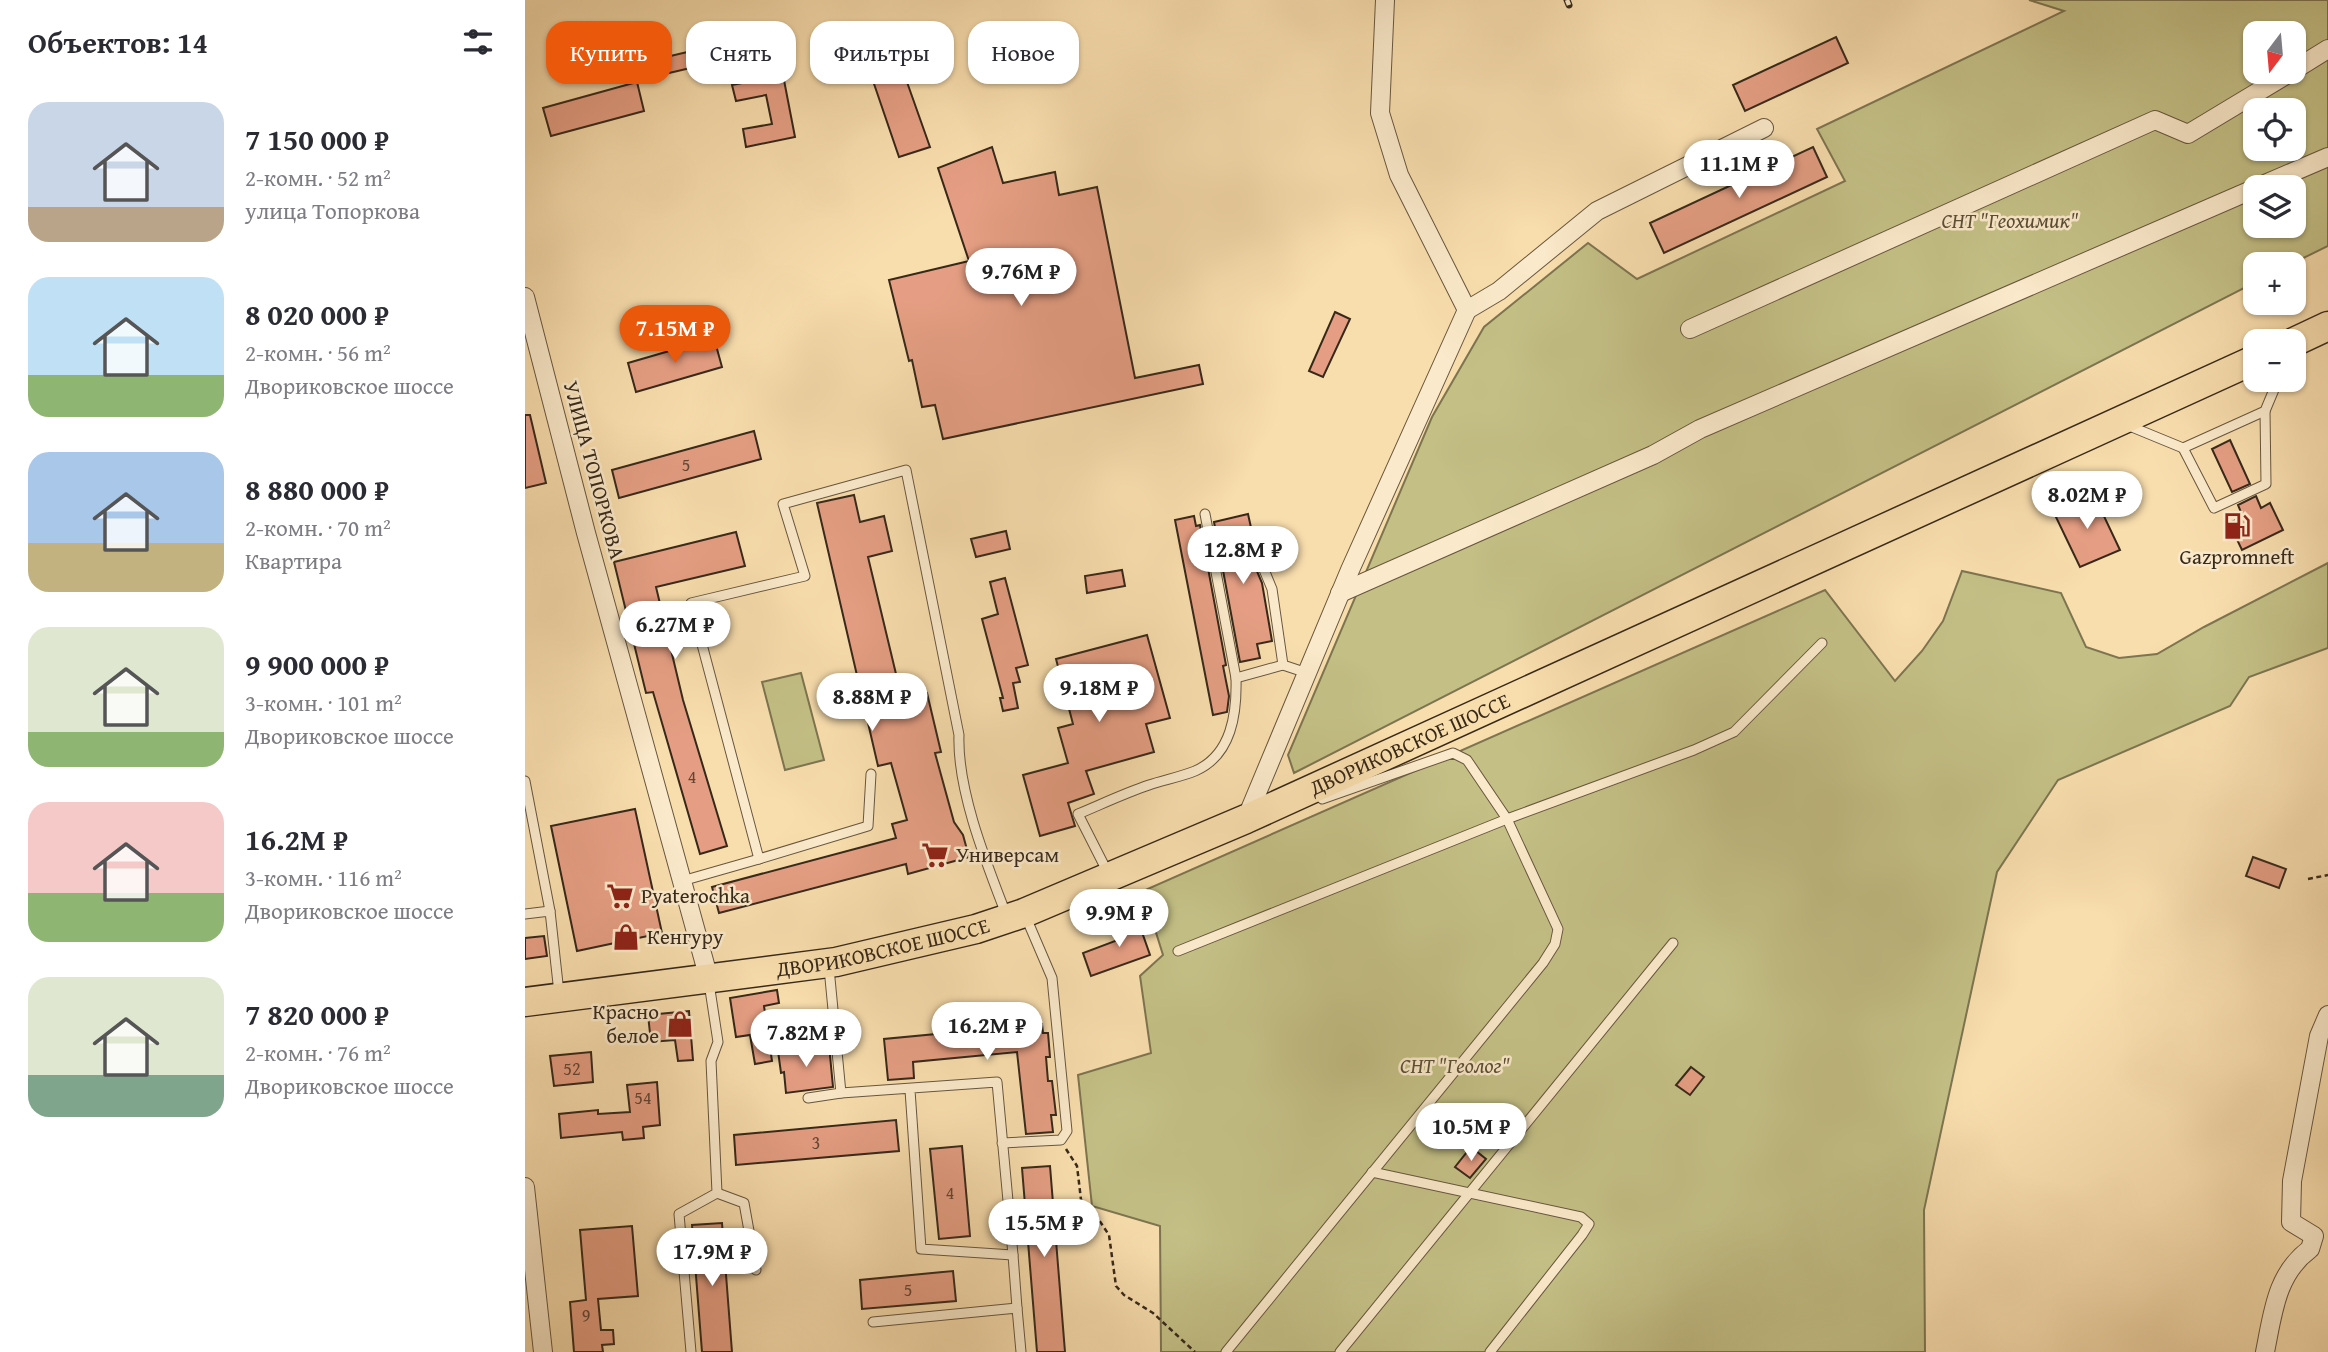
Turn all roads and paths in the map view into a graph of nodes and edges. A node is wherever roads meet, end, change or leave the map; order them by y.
1 (1385, 0) edge
2 (2328, 49) edge
3 (2307, 62) edge
4 (2271, 84) edge
5 (1764, 128) dead end
6 (2328, 157) edge
7 (2287, 175) edge
8 (2243, 194) edge
9 (525, 297) edge
10 (1467, 310) junction
11 (2328, 326) edge
12 (1690, 329) dead end
13 (530, 334) edge
14 (2306, 336) edge
15 (2243, 365) edge
16 (2273, 392) edge
17 (2265, 411) junction
18 (2119, 422) junction
19 (2183, 448) junction
20 (1205, 514) dead end
21 (1255, 548) dead end
22 (1340, 593) junction
23 (1822, 643) dead end
24 (1283, 665) junction
25 (1307, 673) junction
26 (1236, 678) junction
27 (870, 774) dead end
28 (525, 781) edge
29 (1282, 803) junction
30 (1246, 819) junction
31 (1507, 819) junction
32 (759, 859) junction
33 (2328, 875) edge
34 (1111, 878) junction
35 (2308, 879) dead end
36 (682, 881) junction
37 (550, 911) junction
38 (525, 914) edge
39 (1016, 916) junction
40 (1673, 943) dead end
41 (1178, 951) dead end
42 (828, 963) junction
43 (709, 979) junction
44 (559, 999) junction
45 (525, 1002) edge
46 (2328, 1015) edge
47 (910, 1090) junction
48 (841, 1093) junction
49 (808, 1098) dead end
50 (1061, 1140) junction
51 (1002, 1143) junction
52 (1373, 1172) junction
53 (525, 1187) edge
54 (1468, 1193) junction
55 (717, 1194) junction
56 (1013, 1255) junction
57 (756, 1270) dead end
58 (1017, 1308) junction
59 (873, 1322) dead end
60 (537, 1342) edge
61 (691, 1352) edge
62 (1021, 1352) edge
63 (1195, 1352) edge
64 (1226, 1352) edge
65 (1340, 1352) edge
66 (1490, 1352) edge
67 (2265, 1352) edge

1 - 10 street
2 - 3 street
4 - 12 street
5 - 10 street
6 - 7 street
8 - 22 street
9 - 13 street, УЛИЦА ТОПОРКОВА
10 - 22 street
11 - 14 main road
13 - 36 street, УЛИЦА ТОПОРКОВА
15 - 18 main road, ДВОРИКОВСКОЕ ШОССЕ
16 - 17 lane
17 - 19 lane
17 - 19 lane
18 - 19 lane
18 - 29 main road, ДВОРИКОВСКОЕ ШОССЕ
20 - 26 lane
21 - 24 lane
22 - 25 street
23 - 31 lane
24 - 25 lane
24 - 26 lane
25 - 30 street
26 - 34 lane
27 - 32 lane
28 - 37 lane
29 - 30 main road, ДВОРИКОВСКОЕ ШОССЕ
29 - 31 lane
30 - 34 main road, ДВОРИКОВСКОЕ ШОССЕ
31 - 41 lane
31 - 52 lane
32 - 36 lane
32 - 39 lane
33 - 35 path
34 - 39 main road, ДВОРИКОВСКОЕ ШОССЕ
36 - 43 street, УЛИЦА ТОПОРКОВА
37 - 38 lane
37 - 44 lane
39 - 42 main road, ДВОРИКОВСКОЕ ШОССЕ
39 - 50 lane
40 - 54 lane
42 - 43 main road, ДВОРИКОВСКОЕ ШОССЕ
42 - 48 lane
43 - 44 main road, ДВОРИКОВСКОЕ ШОССЕ
43 - 55 lane
44 - 45 main road, ДВОРИКОВСКОЕ ШОССЕ
46 - 67 street
47 - 48 lane
47 - 51 lane
47 - 56 lane
48 - 49 lane
50 - 51 lane
50 - 63 path
51 - 56 lane
52 - 54 lane
52 - 64 lane
53 - 60 street
54 - 65 lane
54 - 66 lane
55 - 57 lane
55 - 61 lane
56 - 58 lane
58 - 59 lane
58 - 62 lane

